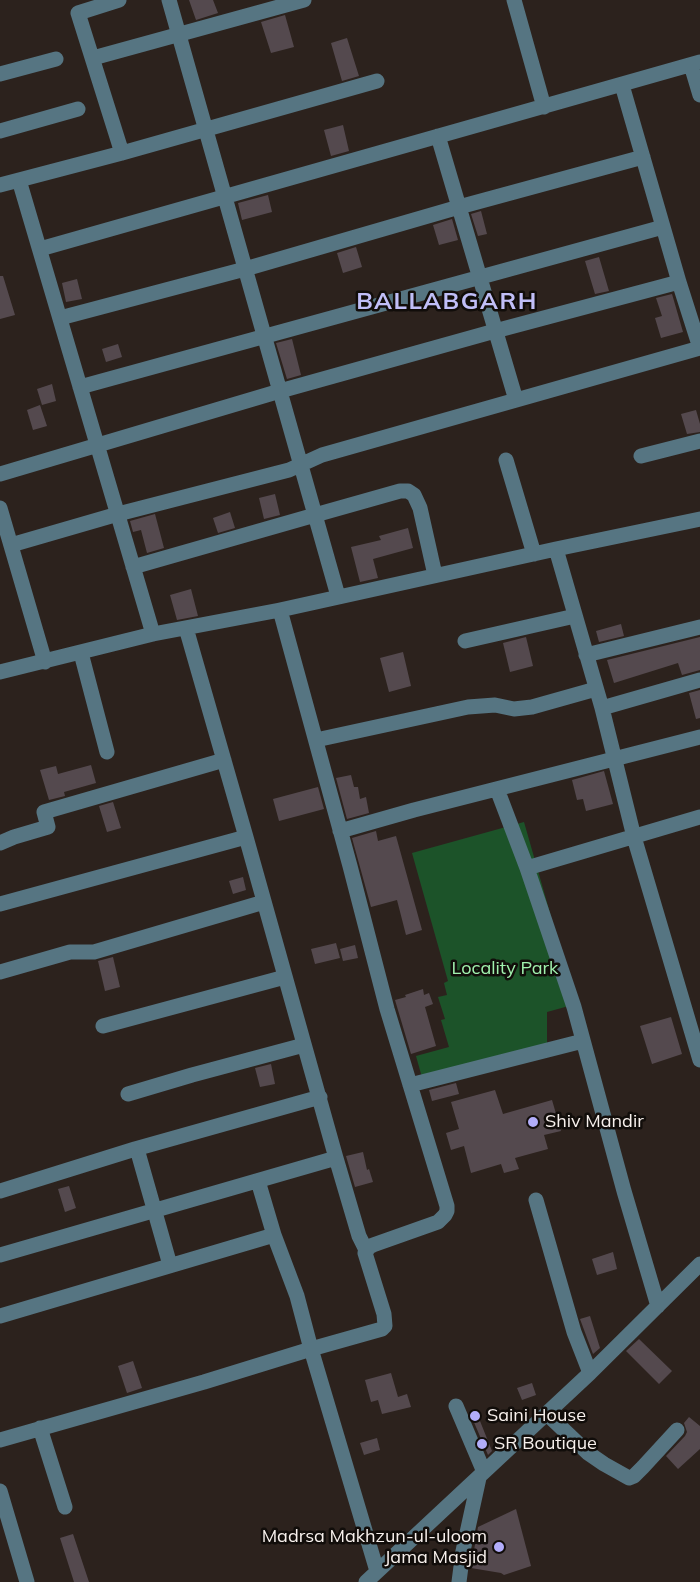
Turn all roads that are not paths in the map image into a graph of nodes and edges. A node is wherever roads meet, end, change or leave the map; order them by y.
1 (119, 0) edge
2 (169, 0) edge
3 (304, 0) edge
4 (514, 0) edge
5 (179, 36) junction
6 (93, 58) junction
7 (56, 59) dead end
8 (696, 64) edge
9 (0, 74) edge
10 (377, 81) dead end
11 (622, 85) junction
12 (700, 95) edge
13 (544, 107) junction
14 (78, 109) dead end
15 (205, 129) junction
16 (0, 131) edge
17 (438, 136) junction
18 (122, 153) junction
19 (643, 157) junction
20 (19, 180) junction
21 (0, 185) edge
22 (225, 198) junction
23 (459, 207) junction
24 (663, 227) junction
25 (40, 249) junction
26 (245, 269) junction
27 (479, 278) junction
28 (679, 282) junction
29 (60, 318) junction
30 (495, 331) junction
31 (264, 336) junction
32 (700, 348) edge
33 (80, 387) junction
34 (280, 391) junction
35 (516, 400) junction
36 (700, 441) edge
37 (98, 446) junction
38 (641, 456) dead end
39 (506, 460) dead end
40 (301, 465) junction
41 (0, 474) edge
42 (0, 508) edge
43 (118, 514) junction
44 (315, 515) junction
45 (700, 519) edge
46 (11, 545) junction
47 (556, 549) junction
48 (534, 554) junction
49 (133, 567) junction
50 (435, 575) junction
51 (338, 596) junction
52 (280, 610) junction
53 (575, 615) junction
54 (700, 627) edge
55 (186, 628) junction
56 (153, 634) junction
57 (465, 641) dead end
58 (81, 653) junction
59 (586, 655) junction
60 (45, 662) junction
61 (0, 672) edge
62 (700, 680) edge
63 (596, 689) junction
64 (602, 708) junction
65 (700, 737) edge
66 (316, 740) junction
67 (107, 752) dead end
68 (224, 760) junction
69 (614, 760) junction
70 (497, 789) junction
71 (700, 817) edge
72 (340, 831) junction
73 (246, 837) junction
74 (634, 837) junction
75 (0, 843) edge
76 (527, 868) junction
77 (264, 902) junction
78 (0, 904) edge
79 (0, 972) edge
80 (285, 977) junction
81 (104, 1026) dead end
82 (583, 1041) junction
83 (304, 1045) junction
84 (700, 1060) edge
85 (410, 1084) junction
86 (128, 1094) dead end
87 (320, 1097) junction
88 (137, 1149) junction
89 (336, 1158) junction
90 (258, 1181) junction
91 (0, 1191) edge
92 (536, 1200) dead end
93 (155, 1210) junction
94 (274, 1235) junction
95 (366, 1250) junction
96 (0, 1255) edge
97 (700, 1264) edge
98 (170, 1265) junction
99 (658, 1306) junction
100 (0, 1317) edge
101 (311, 1349) junction
102 (590, 1373) junction
103 (456, 1406) dead end
104 (547, 1414) junction
105 (40, 1428) junction
106 (677, 1430) dead end
107 (0, 1440) edge
108 (482, 1475) junction
109 (0, 1491) edge
110 (65, 1507) dead end
111 (377, 1571) junction
112 (27, 1582) edge
113 (366, 1582) edge
114 (459, 1582) edge

1 - 6 street
2 - 5 street
3 - 5 street
4 - 13 street
5 - 6 street
5 - 15 street
6 - 18 street
7 - 9 street
8 - 11 street
8 - 12 street
10 - 15 street
11 - 13 street
11 - 19 street
13 - 17 street
14 - 16 street
15 - 18 street
15 - 22 street
17 - 22 street
17 - 23 street
18 - 20 street
19 - 23 street
19 - 24 street
20 - 21 street
20 - 25 street
22 - 25 street
22 - 26 street
23 - 26 street
23 - 27 street
24 - 27 street
24 - 28 street
25 - 29 street
26 - 29 street
26 - 31 street
27 - 30 street
27 - 31 street
28 - 30 street
28 - 32 street
29 - 33 street
30 - 34 street
30 - 35 street
31 - 33 street
31 - 34 street
32 - 35 street
33 - 37 street
34 - 37 street
34 - 40 street
35 - 40 street
36 - 38 street
37 - 41 street
37 - 43 street
39 - 48 street
40 - 43 street
40 - 44 street
42 - 46 street
43 - 46 street
43 - 49 street
44 - 49 street
44 - 50 street
44 - 51 street
45 - 47 street
46 - 60 street
47 - 48 street
47 - 53 street
48 - 50 street
49 - 56 street
50 - 51 street
51 - 52 street
52 - 55 street
52 - 66 street
53 - 57 street
53 - 59 street
54 - 59 street
55 - 56 street
55 - 68 street
56 - 58 street
58 - 60 street
58 - 67 street
59 - 63 street
60 - 61 street
62 - 64 street
63 - 64 street
63 - 66 street
64 - 69 street
65 - 69 street
66 - 72 street
68 - 73 street
68 - 75 street
69 - 70 street
69 - 74 street
70 - 72 street
70 - 76 street
71 - 74 street
72 - 85 street
73 - 77 street
73 - 78 street
74 - 76 street
74 - 84 street
76 - 82 street
77 - 79 street
77 - 80 street
80 - 81 street
80 - 83 street
82 - 85 street
82 - 99 street
83 - 86 street
83 - 87 street
85 - 95 street
87 - 88 street
87 - 89 street
88 - 91 street
88 - 93 street
89 - 90 street
89 - 95 street
90 - 93 street
90 - 94 street
92 - 102 street
93 - 96 street
93 - 98 street
94 - 98 street
94 - 101 street
95 - 101 street
97 - 99 street
98 - 100 street
99 - 102 street
101 - 105 street
101 - 111 street
102 - 104 street
103 - 108 street
104 - 106 street
104 - 108 street
105 - 107 street
105 - 110 street
108 - 111 street
108 - 114 street
109 - 112 street
111 - 113 street

